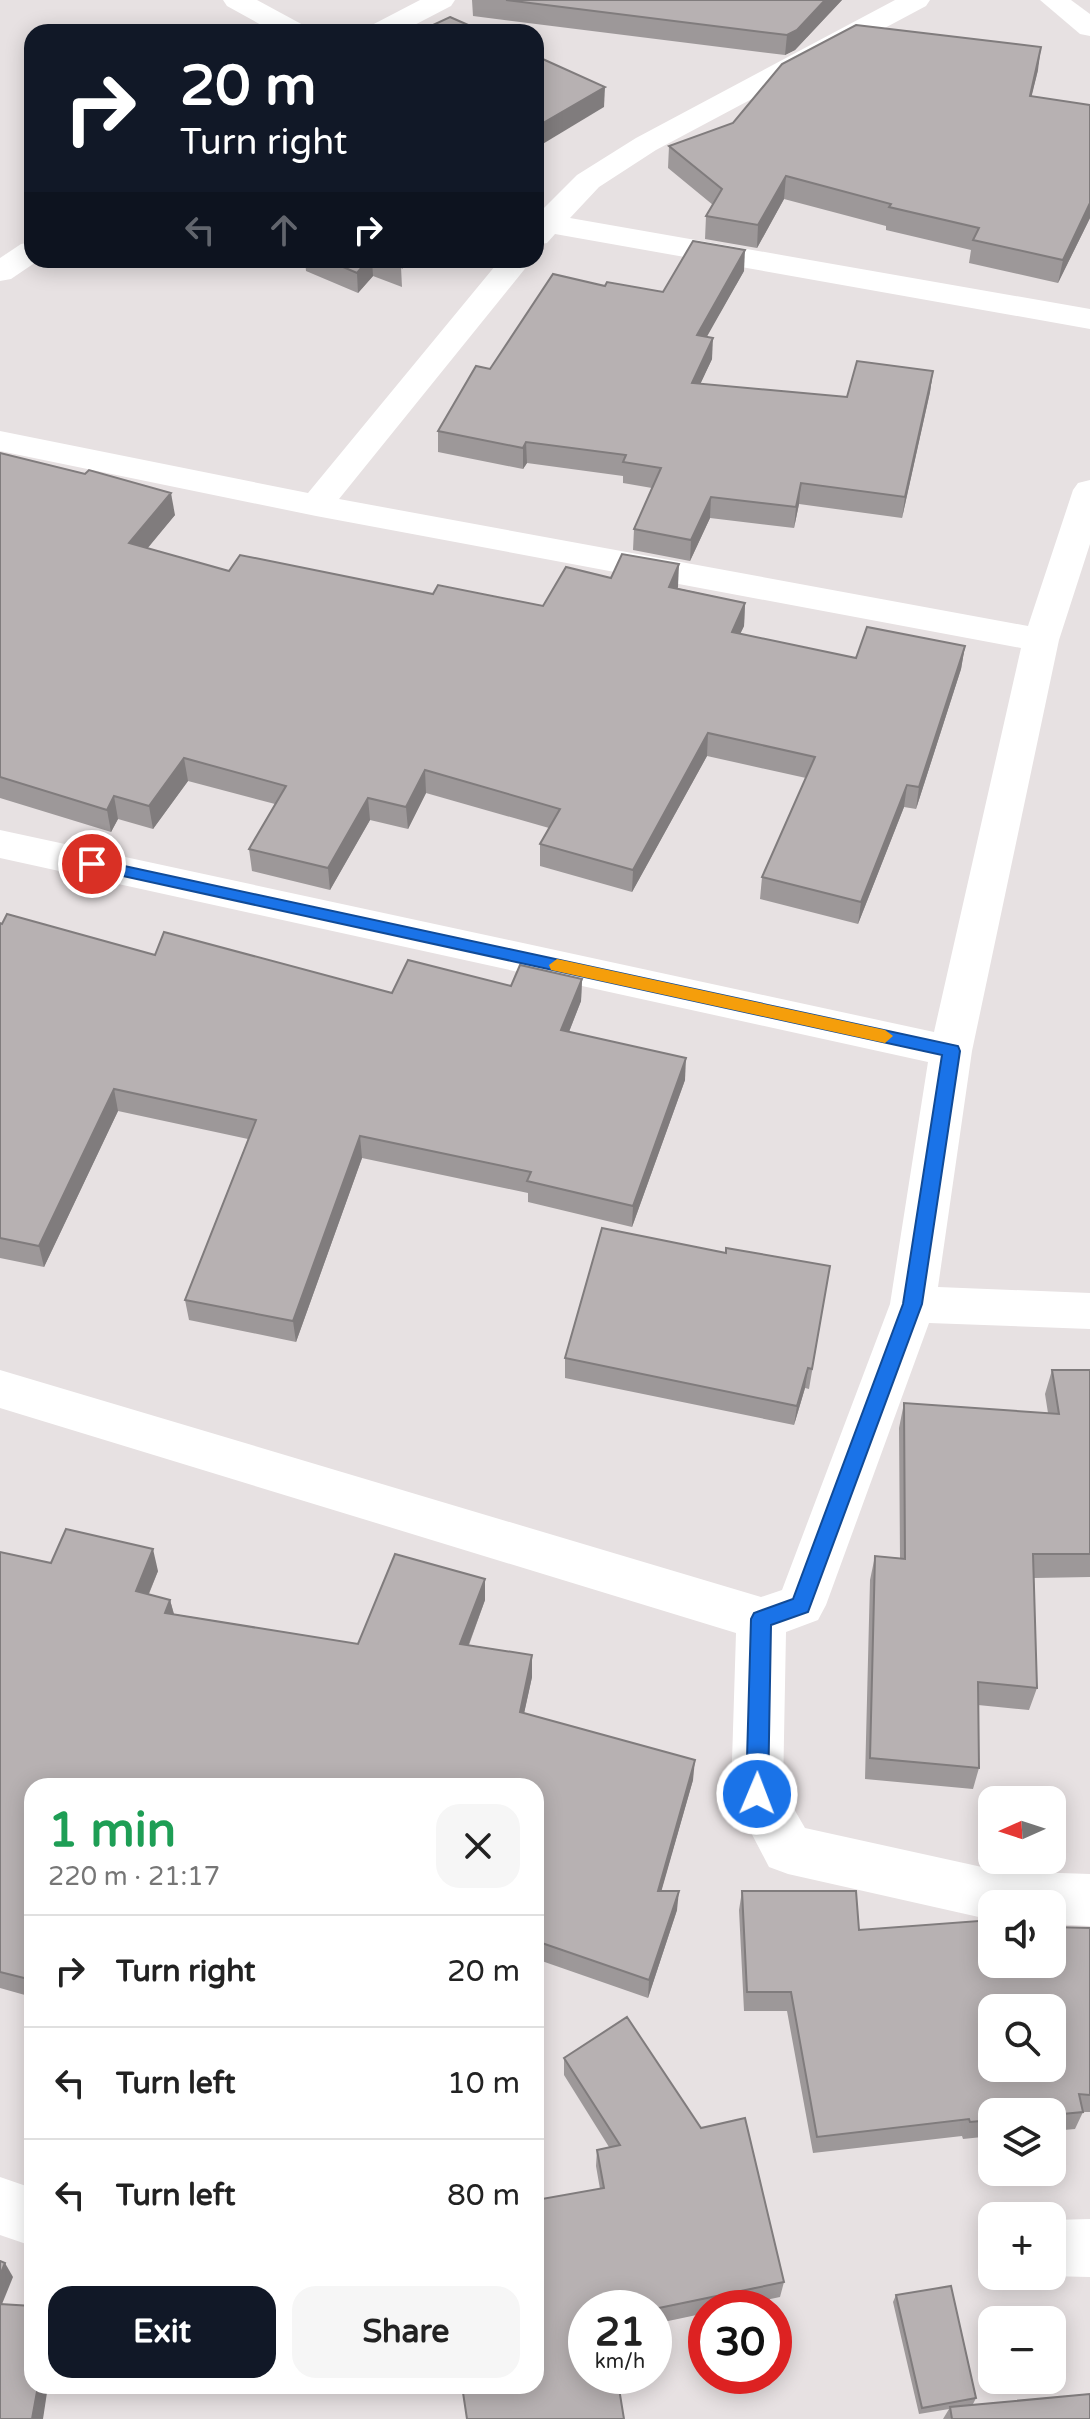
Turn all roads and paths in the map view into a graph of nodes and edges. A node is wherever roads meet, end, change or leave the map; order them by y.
1 (237, 0) edge
2 (441, 0) edge
3 (916, 0) edge
4 (1054, 0) edge
5 (280, 24) edge
6 (395, 24) edge
7 (1090, 28) edge
8 (544, 226) edge
9 (544, 229) edge
10 (24, 256) edge
11 (509, 268) edge
12 (0, 272) edge
13 (1090, 319) edge
14 (0, 441) edge
15 (1090, 490) edge
16 (316, 505) junction
17 (1041, 640) junction
18 (0, 844) edge
19 (951, 1051) junction
20 (913, 1304) junction
21 (1090, 1311) edge
22 (0, 1389) edge
23 (761, 1619) junction
24 (1090, 1900) edge
25 (0, 2206) edge
26 (24, 2214) edge
27 (1090, 2248) edge
28 (1066, 2249) edge

1 - 5 street
2 - 6 street
3 - 8 street
4 - 7 street
9 - 13 street
10 - 12 street
11 - 16 street
14 - 16 street
15 - 17 street
16 - 17 street
17 - 19 street
18 - 19 street
19 - 20 street
20 - 21 street
20 - 23 street
22 - 23 street
23 - 24 street
25 - 26 street
27 - 28 street

